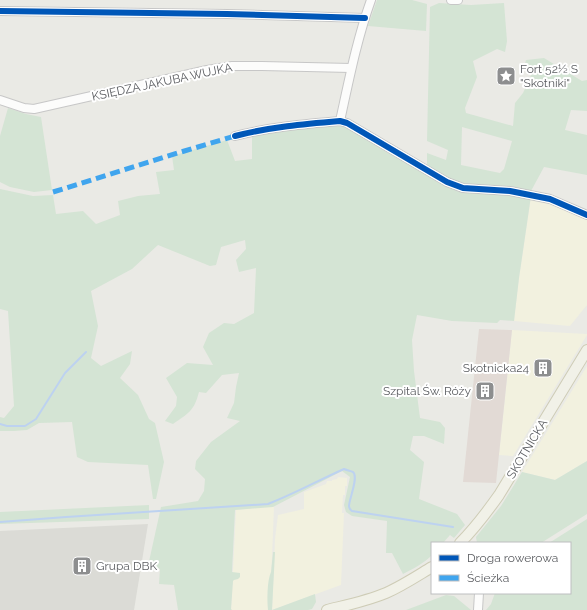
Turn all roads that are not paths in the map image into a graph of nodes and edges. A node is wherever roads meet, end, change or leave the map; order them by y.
1 (371, 0) edge
2 (451, 0) edge
3 (458, 0) edge
4 (0, 11) edge
5 (365, 18) junction
6 (351, 68) junction
7 (0, 100) edge
8 (340, 121) junction
9 (235, 136) dead end
10 (587, 215) edge
11 (587, 350) edge
12 (469, 539) edge
13 (431, 568) edge
14 (478, 594) edge
15 (327, 610) edge
16 (478, 610) edge

1 - 5 street
2 - 3 street
4 - 5 street
5 - 6 street
6 - 7 street, KSIĘDZA JAKUBA WUJKA
6 - 8 street
8 - 9 street
8 - 10 street
11 - 12 main road, SKOTNICKA
13 - 15 main road
14 - 16 street

